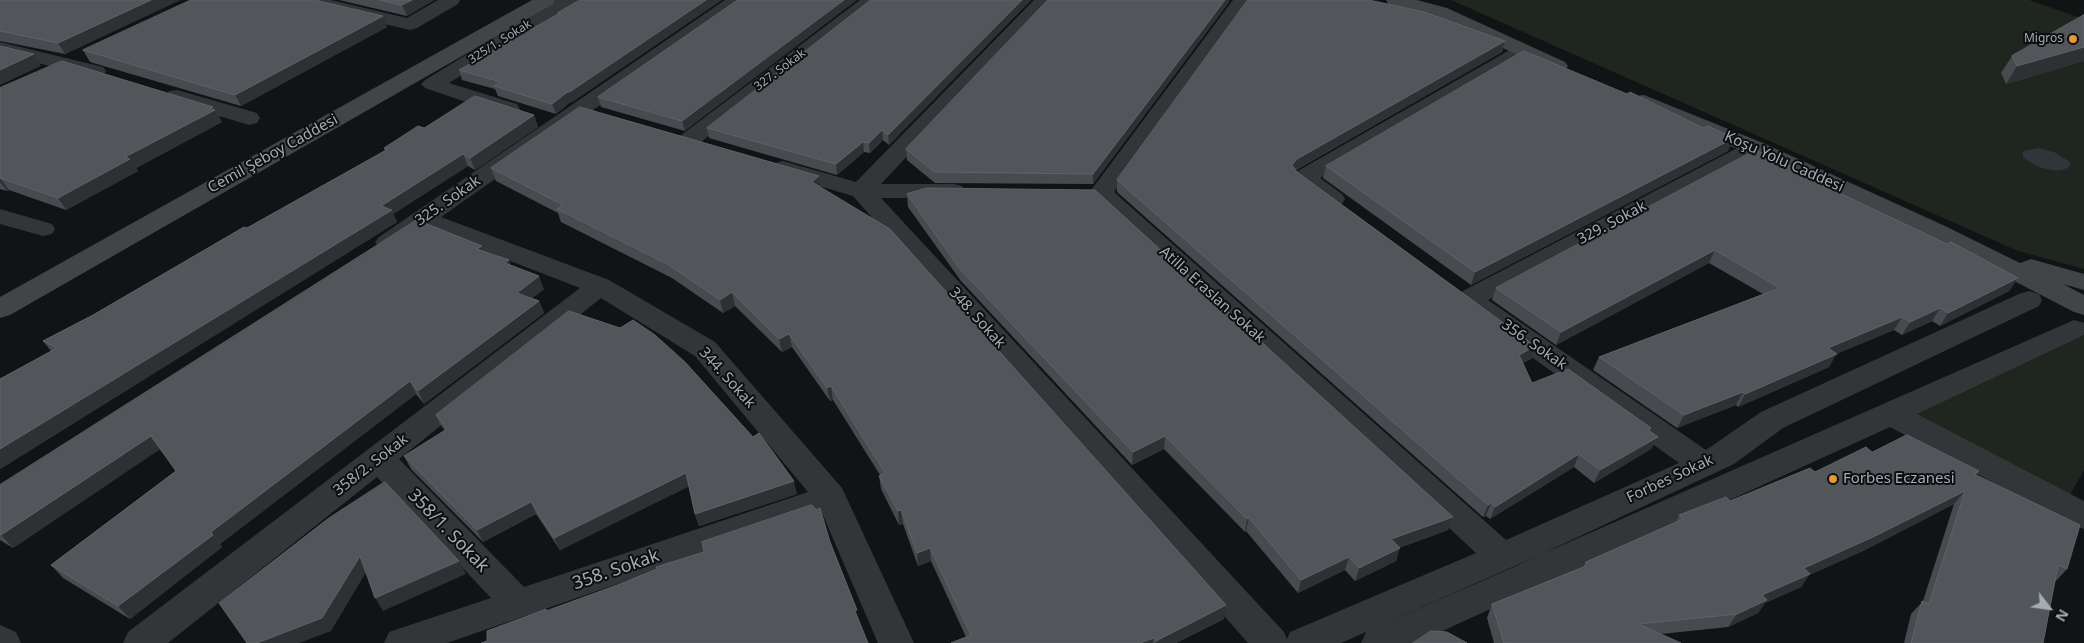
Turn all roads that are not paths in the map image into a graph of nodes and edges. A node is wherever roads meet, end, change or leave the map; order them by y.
1 (306, 0) edge
2 (451, 0) edge
3 (524, 0) edge
4 (546, 0) edge
5 (569, 0) edge
6 (738, 0) edge
7 (872, 0) edge
8 (1045, 0) edge
9 (1243, 0) edge
10 (1396, 0) edge
11 (0, 48) edge
12 (94, 50) edge
13 (1522, 50) junction
14 (67, 63) junction
15 (1576, 73) edge
16 (42, 75) edge
17 (113, 76) edge
18 (158, 90) edge
19 (1629, 96) edge
20 (551, 116) junction
21 (606, 117) edge
22 (249, 118) dead end
23 (1755, 148) junction
24 (715, 149) edge
25 (761, 162) edge
26 (861, 191) junction
27 (971, 192) edge
28 (1351, 212) edge
29 (0, 216) edge
30 (423, 219) junction
31 (44, 230) dead end
32 (1936, 231) junction
33 (365, 256) edge
34 (2084, 282) edge
35 (600, 286) junction
36 (0, 292) edge
37 (1461, 293) joint
38 (2042, 297) junction
39 (0, 309) edge
40 (2081, 319) edge
41 (1891, 414) junction
42 (378, 459) junction
43 (1703, 464) junction
44 (830, 497) junction
45 (2084, 516) edge
46 (1502, 557) junction
47 (518, 604) junction
48 (1426, 624) junction
49 (0, 641) edge
50 (3, 643) edge
51 (141, 643) edge
52 (402, 643) edge
53 (896, 643) edge
54 (1271, 643) edge
55 (1303, 643) edge
56 (1379, 643) edge
57 (1458, 643) edge

1 - 2 street
3 - 36 main road, Cemil Şeboy Caddesi
4 - 39 main road, Cemil Şeboy Caddesi
5 - 20 street, 325/1. Sokak
6 - 20 street, 325. Sokak
7 - 24 street, 327. Sokak
8 - 26 street
9 - 46 street, Atilla Eraslan Sokak
10 - 13 main road
11 - 14 street
12 - 14 street
13 - 15 main road
13 - 28 street
14 - 16 street
14 - 17 street
18 - 22 street
19 - 23 main road, Koşu Yolu Caddesi
20 - 21 street
20 - 30 street, 325. Sokak
23 - 32 main road, Koşu Yolu Caddesi
23 - 37 street, 329. Sokak
25 - 26 street
26 - 27 street
26 - 54 street, 348. Sokak
29 - 31 street
30 - 33 street, 325. Sokak
30 - 35 street, 344. Sokak
32 - 34 main road
32 - 38 main road, Koşu Yolu Caddesi
35 - 42 street, 358/2. Sokak
35 - 44 street, 344. Sokak
37 - 43 street, 356. Sokak
38 - 40 main road, Koşu Yolu Caddesi
38 - 43 street, Forbes Sokak
40 - 41 street, Forbes Sokak
41 - 45 street
41 - 48 street, Forbes Sokak
42 - 47 street, 358/1. Sokak
42 - 51 street, 358/2. Sokak
43 - 46 street, Forbes Sokak
44 - 47 street, 358. Sokak
44 - 53 street, 344. Sokak
46 - 55 street, Forbes Sokak
47 - 52 street, 358. Sokak
48 - 56 street, Forbes Sokak
48 - 57 street
49 - 50 street

